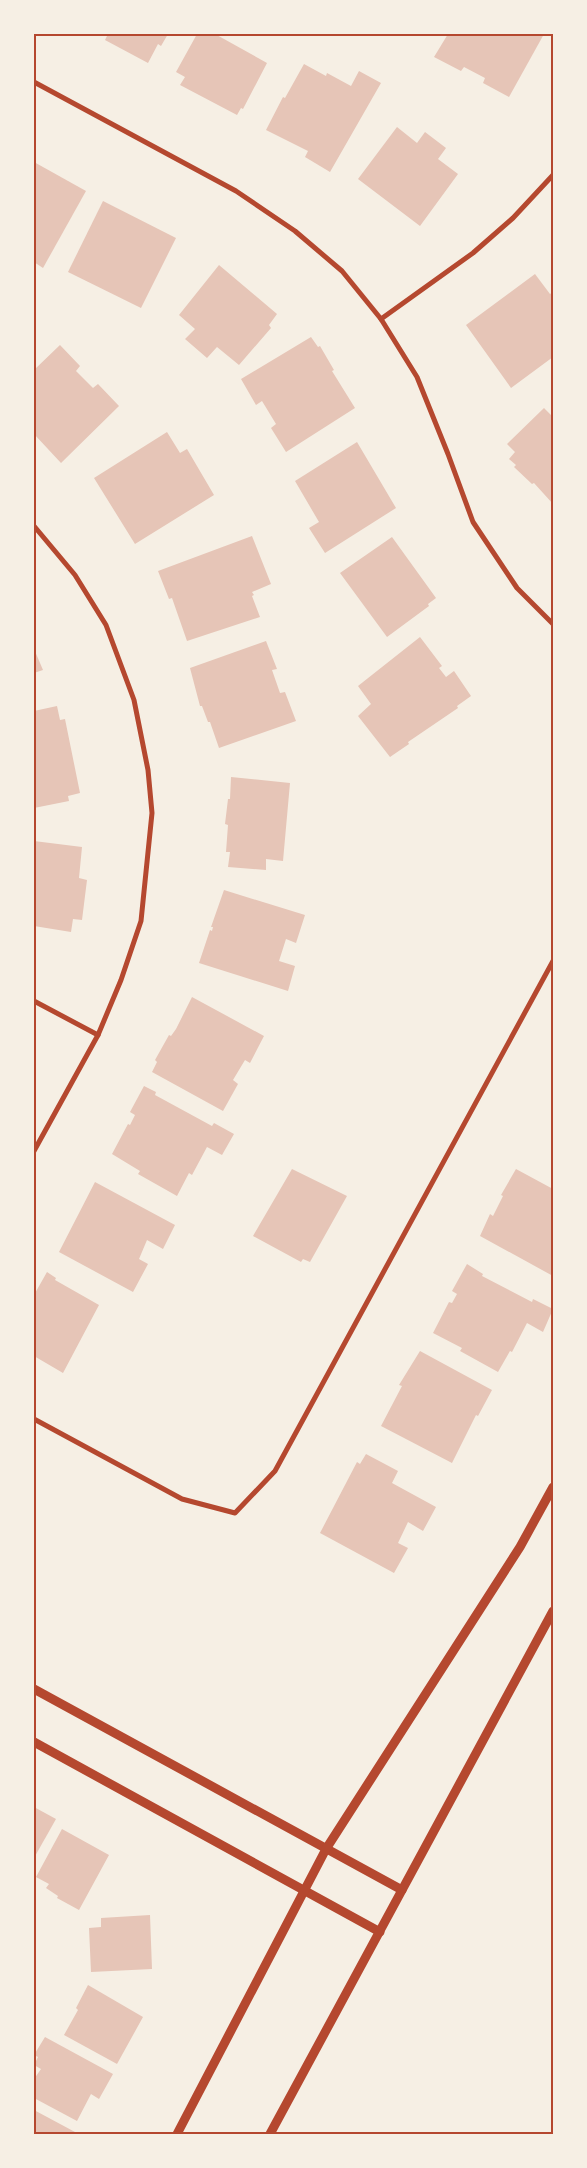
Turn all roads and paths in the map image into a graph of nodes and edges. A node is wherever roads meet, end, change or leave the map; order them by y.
1 (34, 82) edge
2 (553, 175) edge
3 (381, 319) junction
4 (34, 526) edge
5 (553, 624) edge
6 (553, 962) edge
7 (34, 1001) edge
8 (98, 1035) junction
9 (34, 1151) edge
10 (34, 1419) edge
11 (553, 1487) edge
12 (553, 1610) edge
13 (34, 1689) edge
14 (34, 1742) edge
15 (326, 1849) junction
16 (402, 1890) junction
17 (305, 1891) junction
18 (380, 1932) junction
19 (177, 2134) edge
20 (270, 2134) edge

1 - 3 street
2 - 3 street
3 - 5 street
4 - 8 street
6 - 10 street
7 - 8 street
8 - 9 street
11 - 15 street
12 - 16 street
13 - 15 street
14 - 17 street
15 - 16 street
15 - 17 street
16 - 18 street
17 - 18 street
17 - 19 street
18 - 20 street

